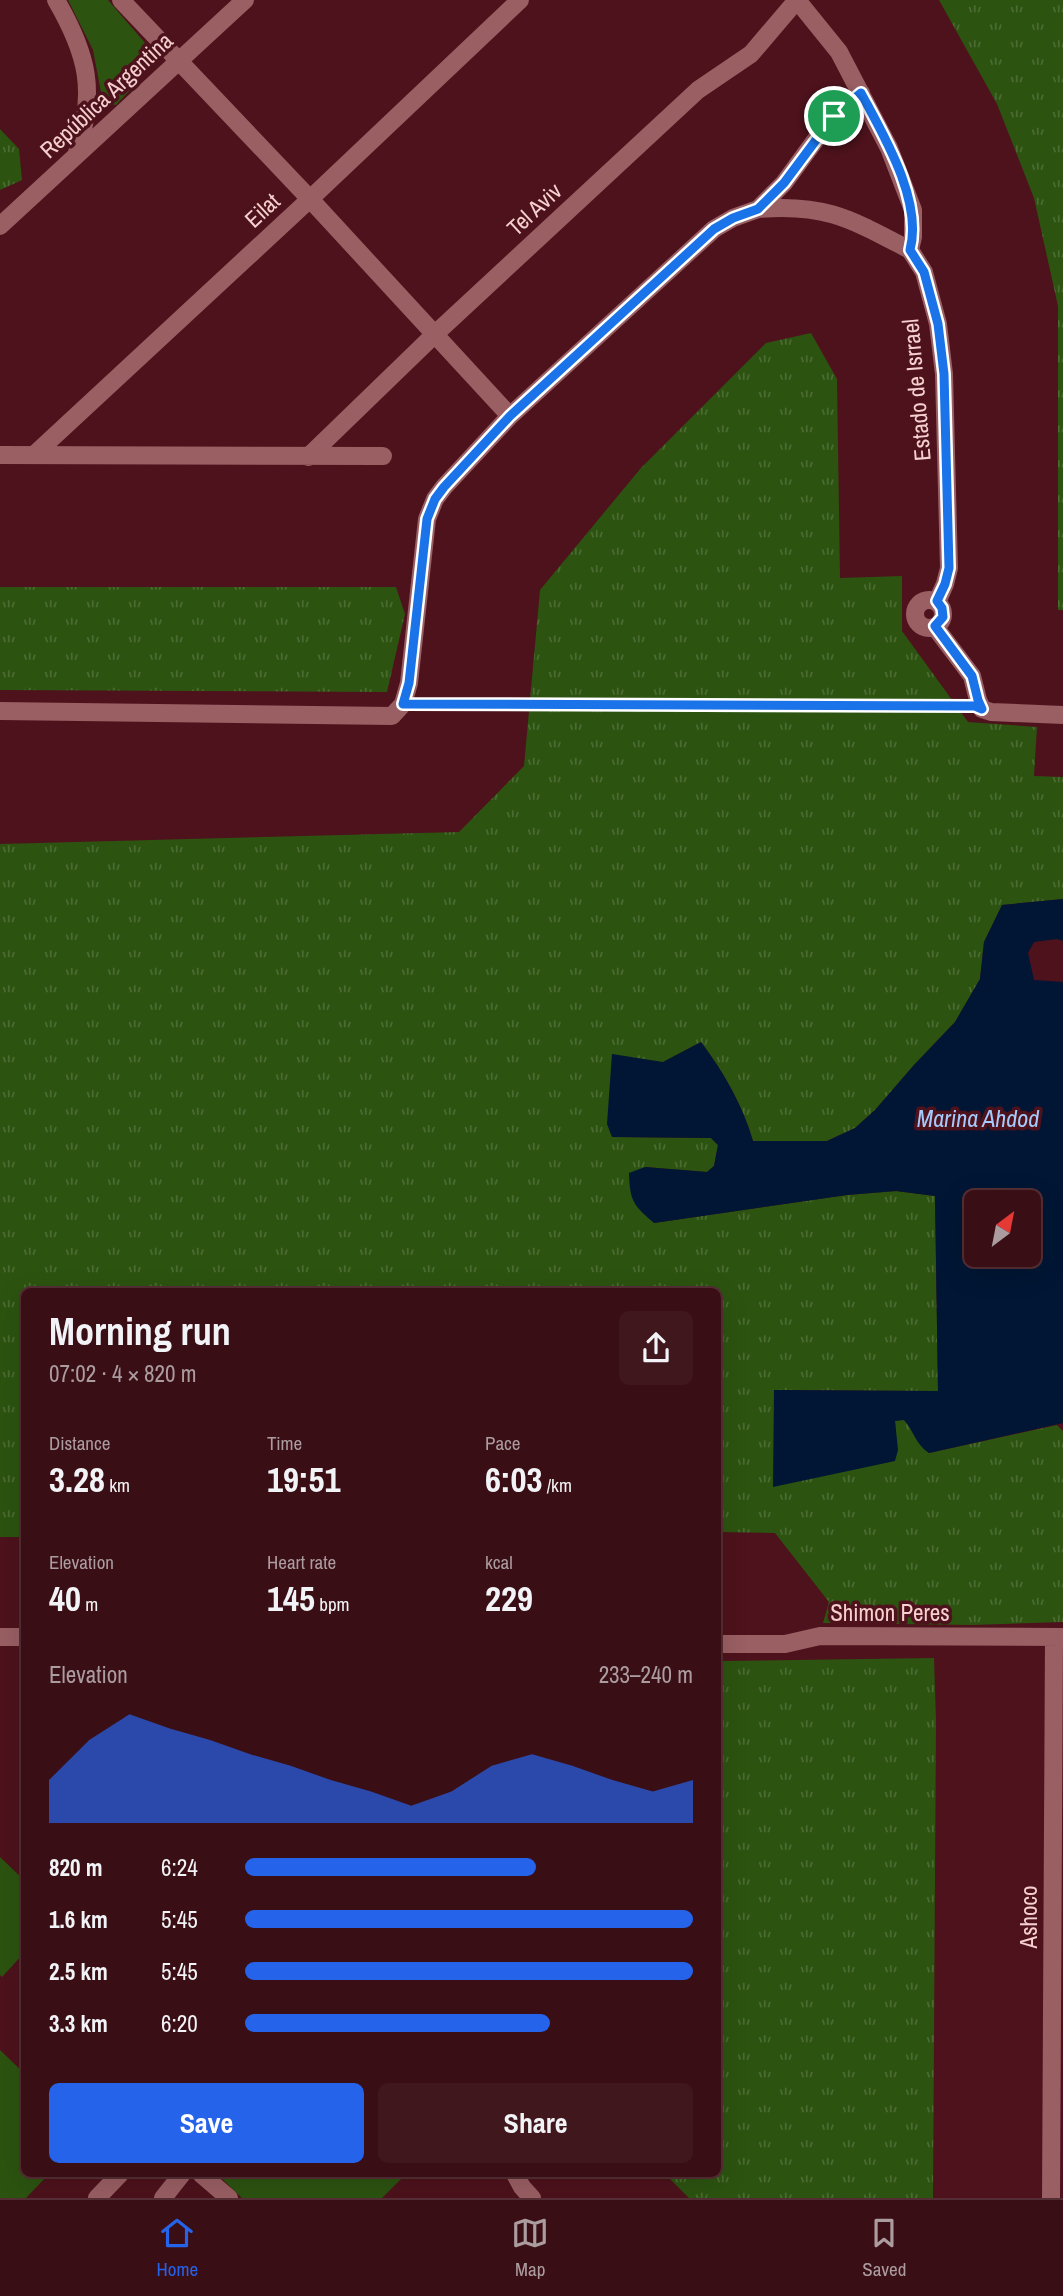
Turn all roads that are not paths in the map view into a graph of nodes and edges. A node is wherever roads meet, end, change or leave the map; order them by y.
1 (55, 0) edge
2 (121, 0) edge
3 (245, 0) edge
4 (520, 0) edge
5 (797, 0) edge
6 (178, 61) junction
7 (861, 93) junction
8 (76, 155) junction
9 (310, 199) junction
10 (758, 209) junction
11 (0, 226) edge
12 (910, 250) junction
13 (435, 335) junction
14 (510, 416) junction
15 (35, 454) junction
16 (0, 455) edge
17 (383, 456) dead end
18 (308, 457) junction
19 (0, 711) edge
20 (1063, 715) edge
21 (0, 1637) edge
22 (21, 1637) edge
23 (1058, 1637) edge
24 (721, 1644) edge
25 (117, 2177) edge
26 (180, 2177) edge
27 (204, 2177) edge
28 (517, 2177) edge
29 (97, 2198) edge
30 (163, 2198) edge
31 (229, 2198) edge
32 (531, 2198) edge
33 (1051, 2198) edge

1 - 8 street
2 - 6 street
3 - 6 street, República Argentina
4 - 9 street, Eilat
5 - 7 street
5 - 13 street, Tel Aviv
6 - 8 street, República Argentina
6 - 9 street
7 - 10 street
7 - 12 street
8 - 11 street, República Argentina
9 - 13 street
9 - 15 street, Eilat
10 - 12 street
10 - 14 street
12 - 20 street, Estado de Isrrael
13 - 14 street
13 - 18 street, Tel Aviv
14 - 19 street
15 - 16 street
15 - 18 street
17 - 18 street
21 - 22 street
23 - 24 street, Shimon Peres
23 - 33 street, Ashoco
25 - 29 street
26 - 30 street
27 - 31 street
28 - 32 street

